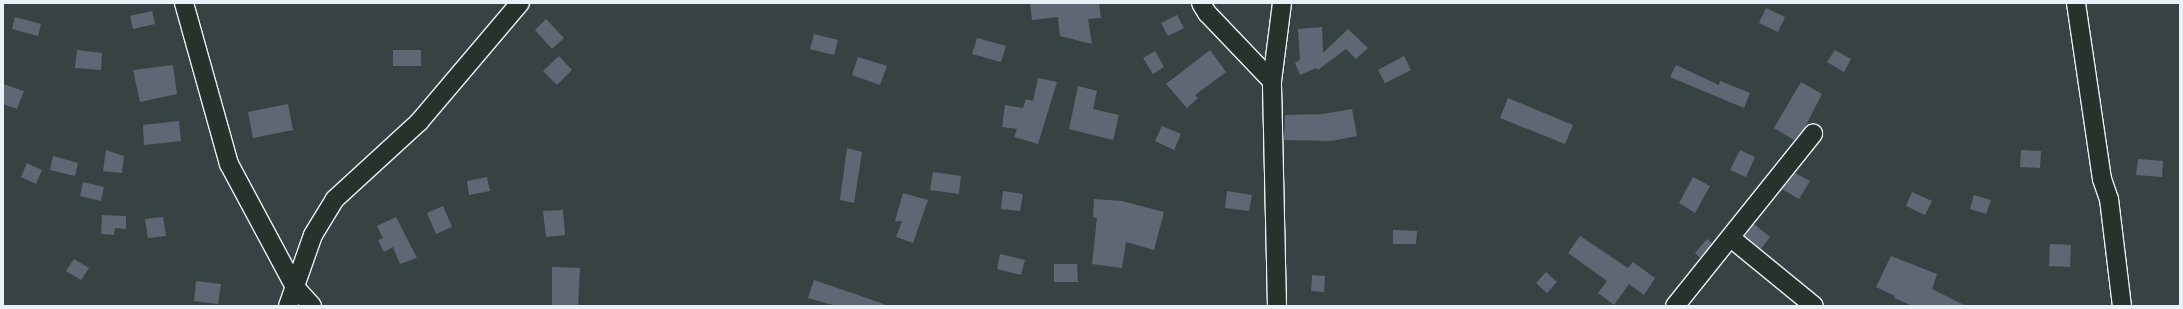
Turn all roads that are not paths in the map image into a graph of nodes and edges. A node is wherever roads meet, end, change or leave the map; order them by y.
1 (184, 3) edge
2 (520, 3) edge
3 (1202, 3) edge
4 (1282, 3) edge
5 (2076, 3) edge
6 (1272, 81) junction
7 (1813, 134) dead end
8 (1731, 238) junction
9 (295, 287) junction
10 (288, 306) edge
11 (312, 306) edge
12 (1278, 306) edge
13 (1675, 306) edge
14 (1814, 306) edge
15 (2122, 306) edge

1 - 9 street
2 - 9 street
3 - 6 street
4 - 6 street
5 - 15 street
6 - 12 street
7 - 8 street
8 - 13 street
8 - 14 street
9 - 10 street
9 - 11 street

